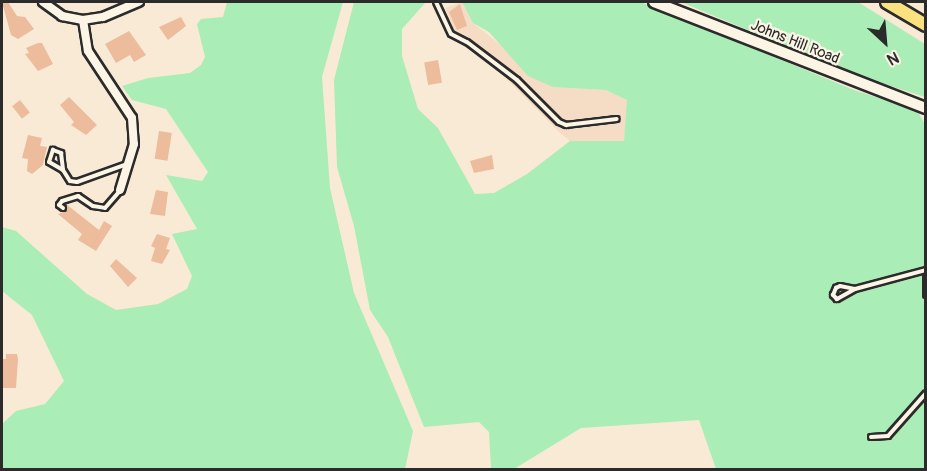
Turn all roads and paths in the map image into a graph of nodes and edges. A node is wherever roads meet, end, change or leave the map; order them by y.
1 (43, 2) edge
2 (139, 2) edge
3 (436, 2) edge
4 (654, 2) edge
5 (887, 2) edge
6 (83, 20) junction
7 (926, 25) edge
8 (926, 108) edge
9 (617, 119) dead end
10 (128, 164) junction
11 (63, 170) junction
12 (120, 190) joint
13 (63, 208) dead end
14 (926, 272) edge
15 (855, 289) junction
16 (926, 295) edge
17 (926, 393) edge
18 (871, 437) dead end

1 - 6 street
2 - 6 street
3 - 9 lane
4 - 8 main road, Johns Hill Road
5 - 7 main road
6 - 10 street
10 - 11 lane
10 - 12 street
11 - 11 lane
12 - 13 lane
14 - 15 lane
14 - 16 lane
15 - 15 lane
17 - 18 lane

